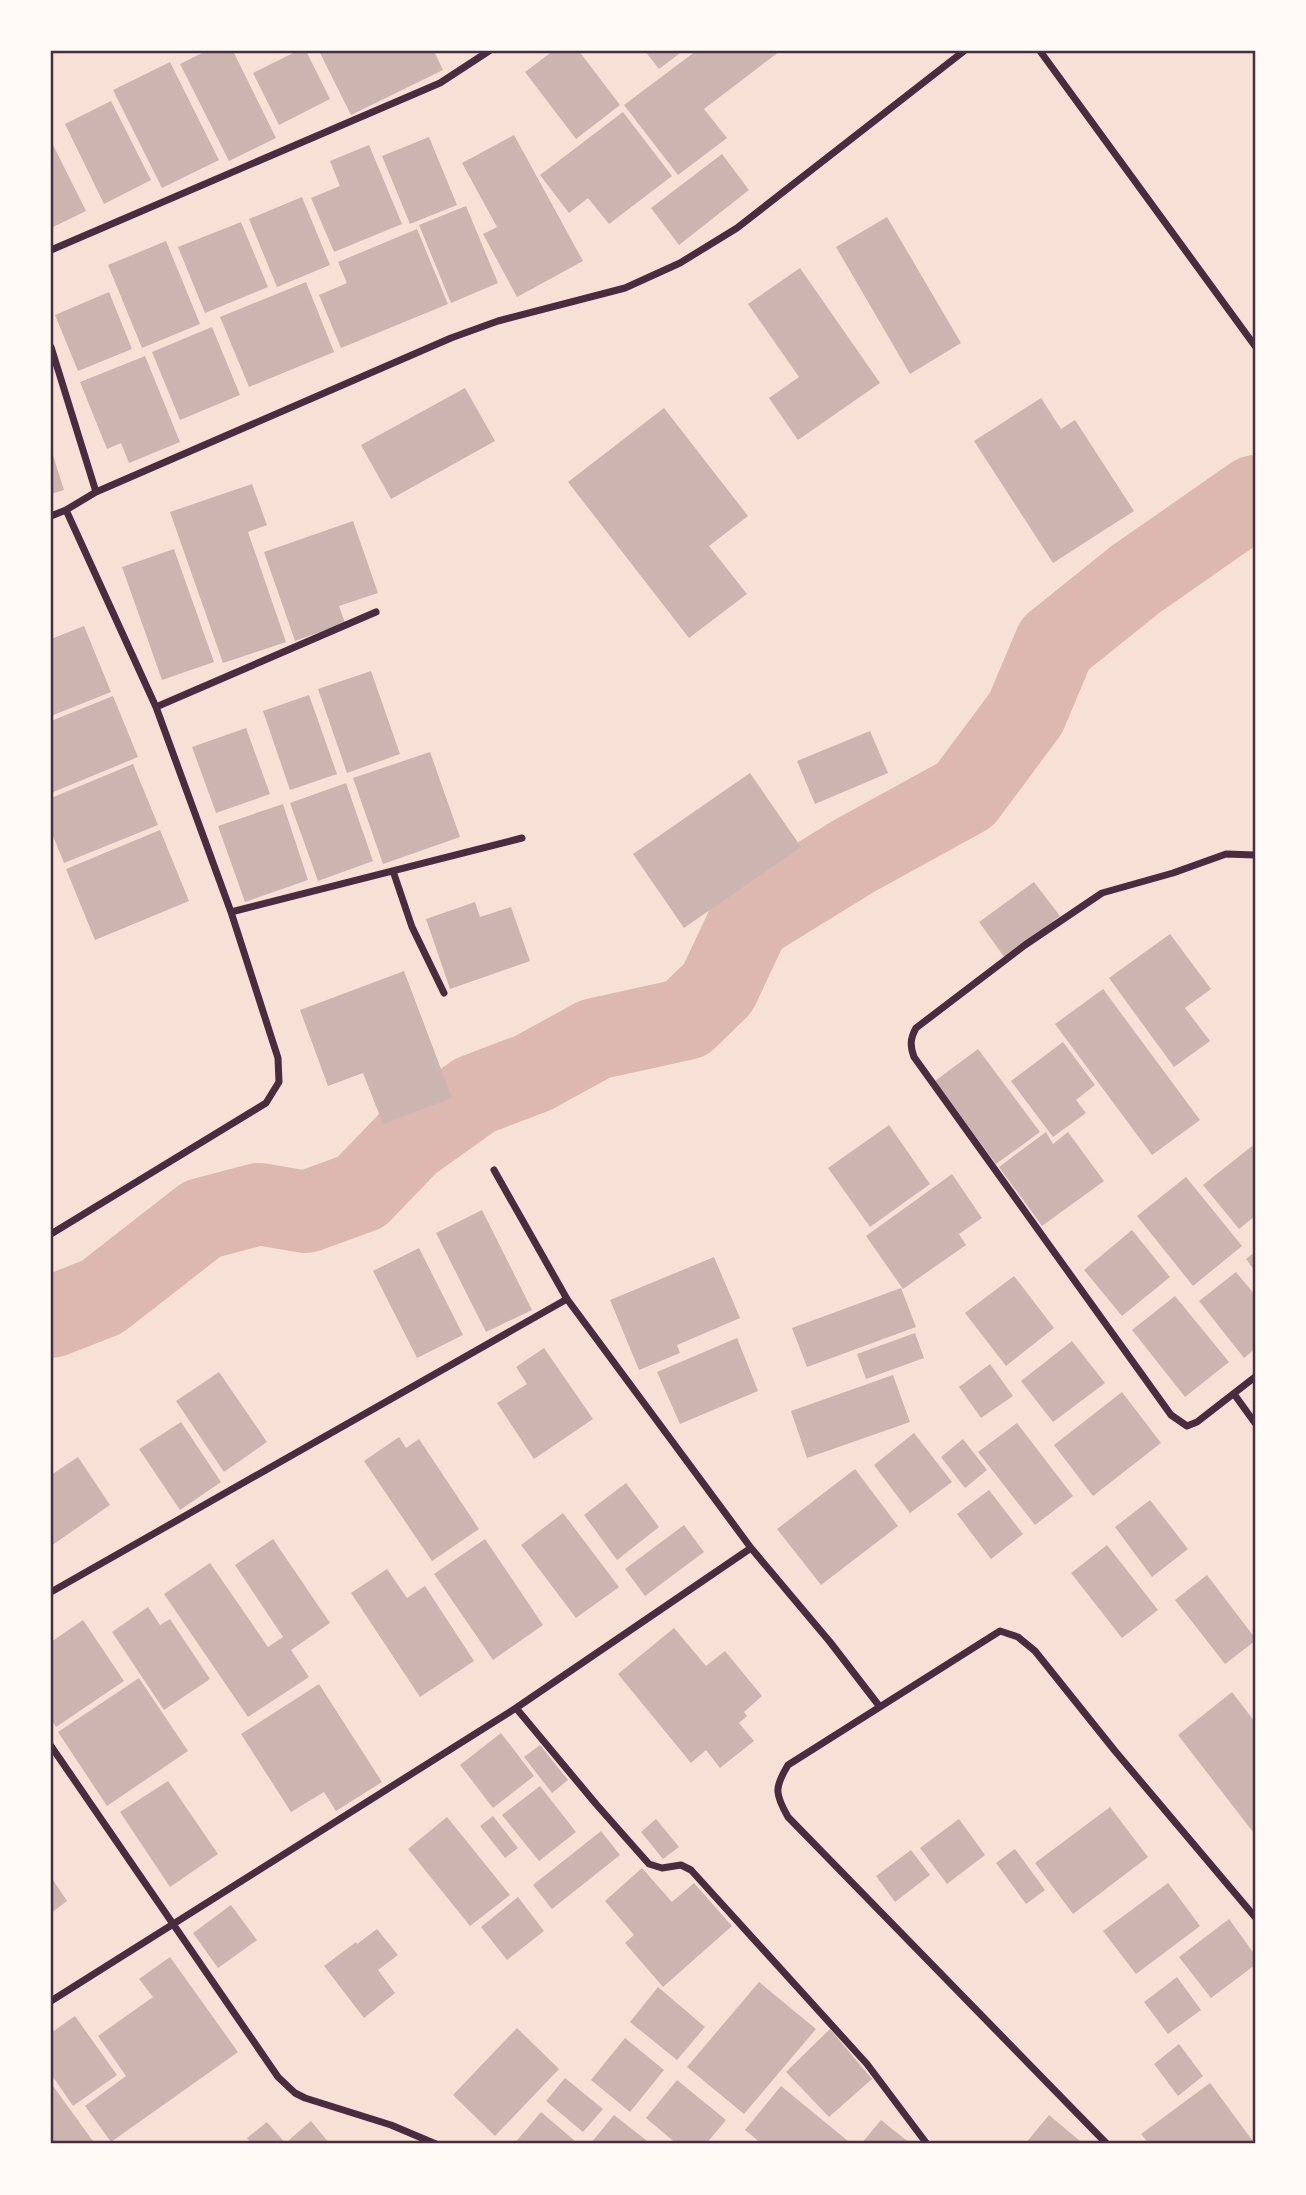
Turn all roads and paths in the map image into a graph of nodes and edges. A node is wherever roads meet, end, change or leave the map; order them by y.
1 (489, 51) edge
2 (964, 51) edge
3 (1040, 51) edge
4 (51, 250) edge
5 (1255, 346) edge
6 (51, 347) edge
7 (96, 492) junction
8 (66, 510) junction
9 (51, 516) edge
10 (376, 612) dead end
11 (156, 707) junction
12 (522, 838) dead end
13 (1255, 855) edge
14 (393, 871) junction
15 (231, 912) junction
16 (444, 993) dead end
17 (494, 1170) dead end
18 (51, 1234) edge
19 (567, 1299) junction
20 (1255, 1377) edge
21 (1234, 1394) junction
22 (1255, 1423) edge
23 (751, 1548) junction
24 (51, 1592) edge
25 (880, 1707) junction
26 (516, 1708) junction
27 (51, 1746) edge
28 (1255, 1917) edge
29 (171, 1923) junction
30 (51, 2001) edge
31 (436, 2144) edge
32 (927, 2144) edge
33 (1107, 2144) edge

1 - 4 street
2 - 7 street
3 - 5 street
6 - 7 street
7 - 8 street
8 - 9 street
8 - 11 street
10 - 11 street
11 - 15 street
12 - 14 street
13 - 21 street
14 - 15 street
14 - 16 street
15 - 18 street
17 - 19 street
19 - 23 street
19 - 24 street
20 - 21 street
21 - 22 street
23 - 25 street
23 - 26 street
25 - 28 street
25 - 33 street
26 - 29 street
26 - 32 street
27 - 29 street
29 - 30 street
29 - 31 street

